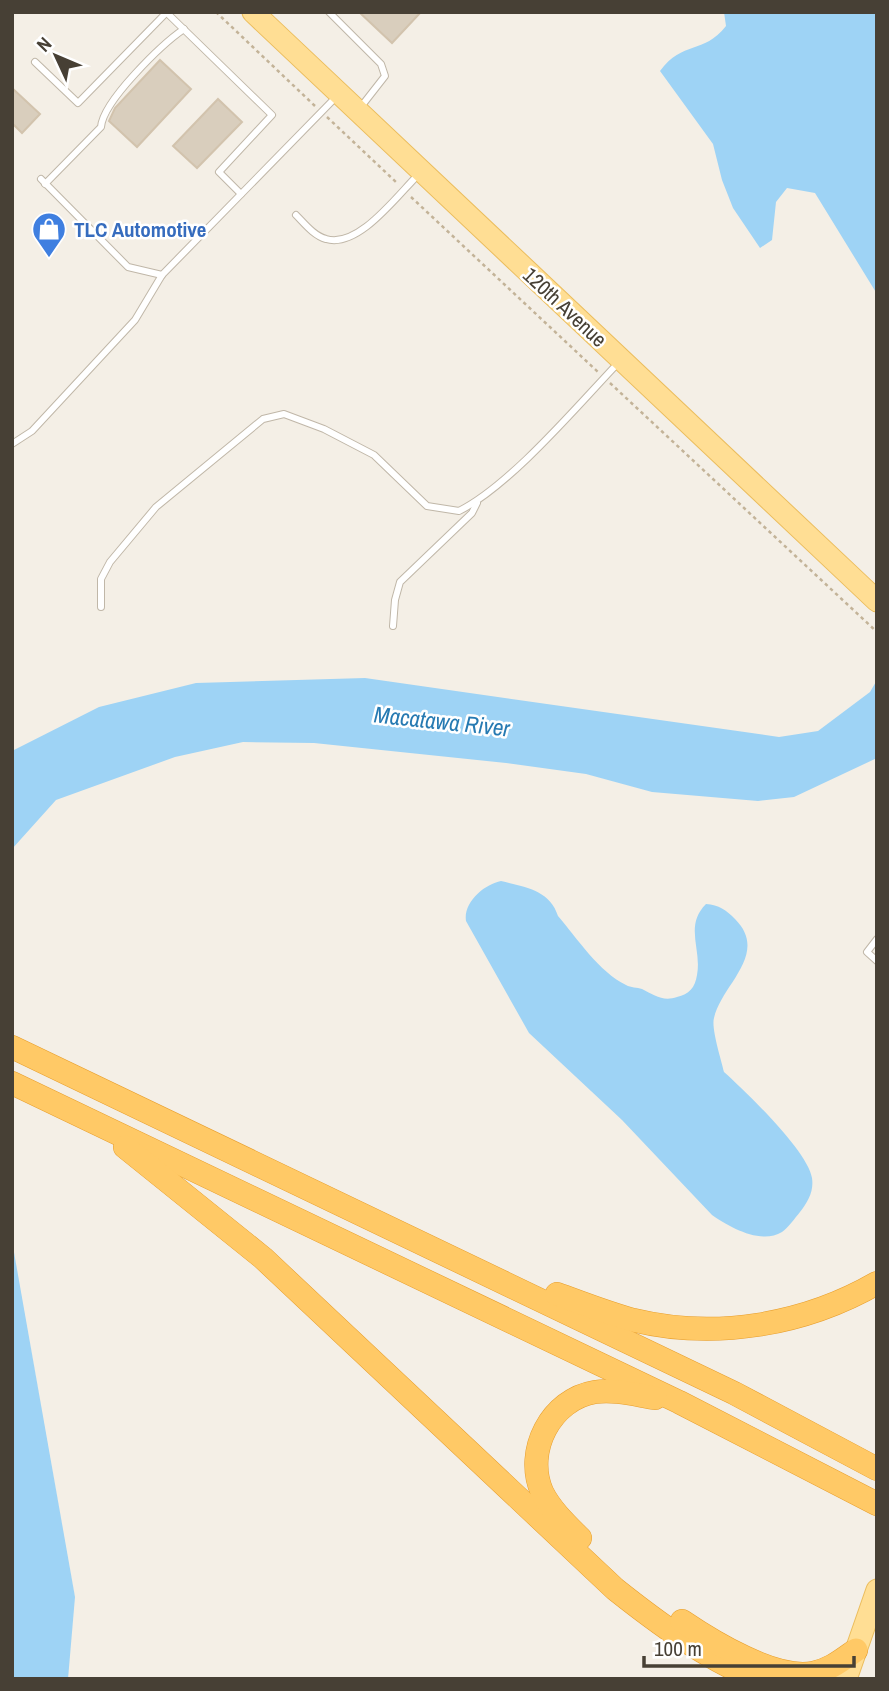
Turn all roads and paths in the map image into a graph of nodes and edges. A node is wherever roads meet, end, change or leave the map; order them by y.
1 (167, 12) edge
2 (216, 12) edge
3 (253, 12) edge
4 (328, 12) edge
5 (184, 29) junction
6 (35, 62) dead end
7 (339, 94) junction
8 (357, 110) junction
9 (321, 112) junction
10 (421, 172) junction
11 (403, 189) junction
12 (241, 194) junction
13 (296, 215) dead end
14 (162, 275) junction
15 (621, 360) junction
16 (604, 377) junction
17 (12, 444) edge
18 (480, 498) junction
19 (877, 601) edge
20 (101, 607) dead end
21 (393, 626) dead end
22 (877, 632) edge
23 (877, 939) edge
24 (877, 961) edge
25 (12, 1047) edge
26 (12, 1083) edge
27 (89, 1120) junction
28 (447, 1255) junction
29 (877, 1283) edge
30 (679, 1402) junction
31 (876, 1469) edge
32 (871, 1501) edge
33 (877, 1590) edge
34 (856, 1650) junction
35 (755, 1679) edge
36 (846, 1679) edge

1 - 5 lane
1 - 6 lane
2 - 9 path
3 - 7 main road, 120th Avenue
4 - 8 lane
5 - 12 lane
5 - 14 lane
7 - 8 main road, 120th Avenue
7 - 9 lane
8 - 10 main road, 120th Avenue
9 - 11 path
9 - 12 lane
10 - 11 lane
10 - 15 main road, 120th Avenue
11 - 13 lane
11 - 16 path
12 - 14 lane
14 - 17 lane
15 - 16 lane
15 - 19 main road, 120th Avenue
16 - 18 lane
16 - 22 path
18 - 20 lane
18 - 21 lane
23 - 24 lane
25 - 28 highway
26 - 27 highway
27 - 30 highway
27 - 35 highway
28 - 29 highway
28 - 31 highway
30 - 32 highway
30 - 34 highway
33 - 34 main road
34 - 36 main road

